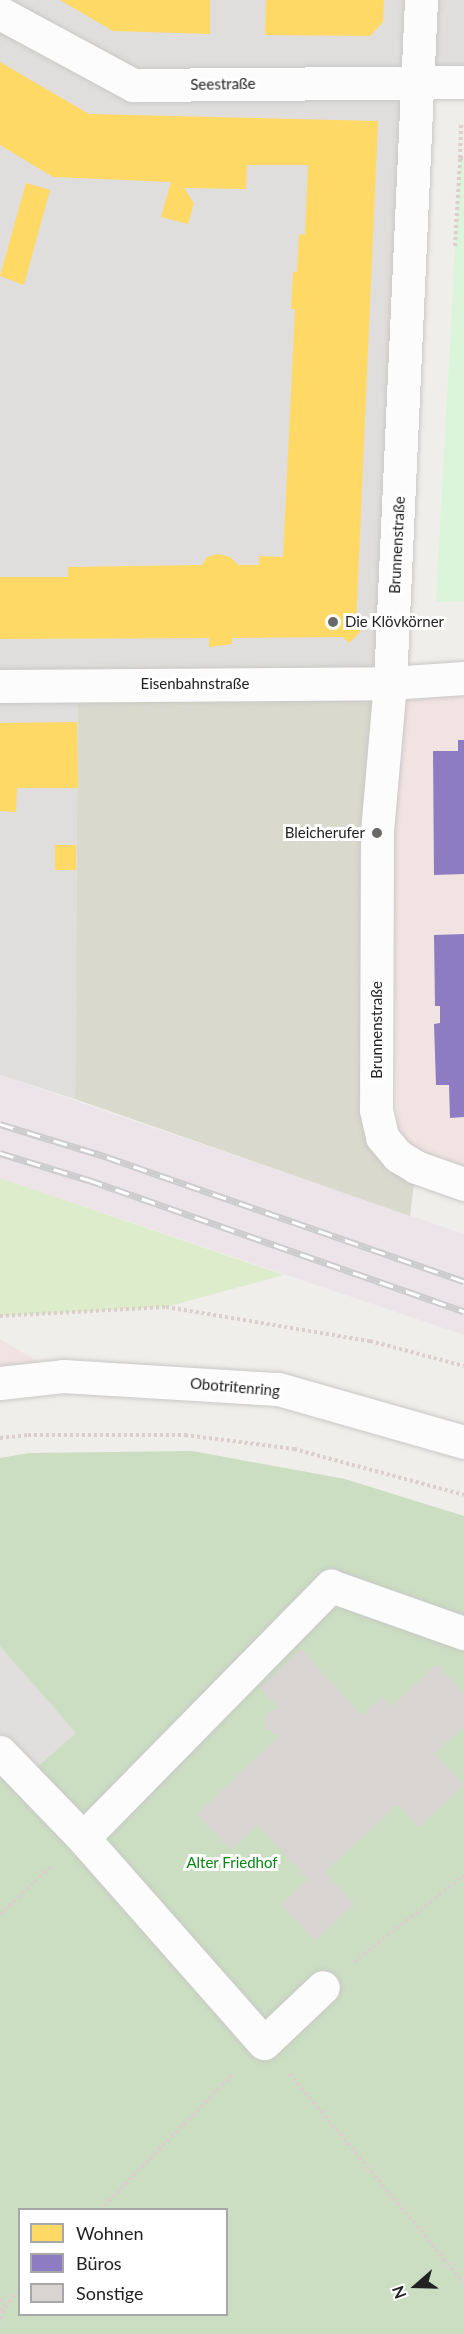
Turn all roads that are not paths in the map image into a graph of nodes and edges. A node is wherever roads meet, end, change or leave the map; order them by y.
1 (2, 0) edge
2 (421, 0) edge
3 (0, 4) edge
4 (0, 13) edge
5 (417, 81) junction
6 (464, 82) edge
7 (464, 678) edge
8 (390, 683) junction
9 (0, 686) edge
10 (464, 1184) edge
11 (0, 1383) edge
12 (464, 1442) edge
13 (464, 1634) edge
14 (0, 1752) edge
15 (83, 1838) junction
16 (323, 1987) road end

1 - 3 street
2 - 5 street, Brunnenstraße
4 - 5 street, Seestraße
5 - 6 street, Seestraße
5 - 8 street, Brunnenstraße
7 - 8 street
8 - 9 street, Eisenbahnstraße
8 - 10 street, Brunnenstraße
11 - 12 street, Obotritenring
13 - 15 street
14 - 15 street
15 - 16 street

